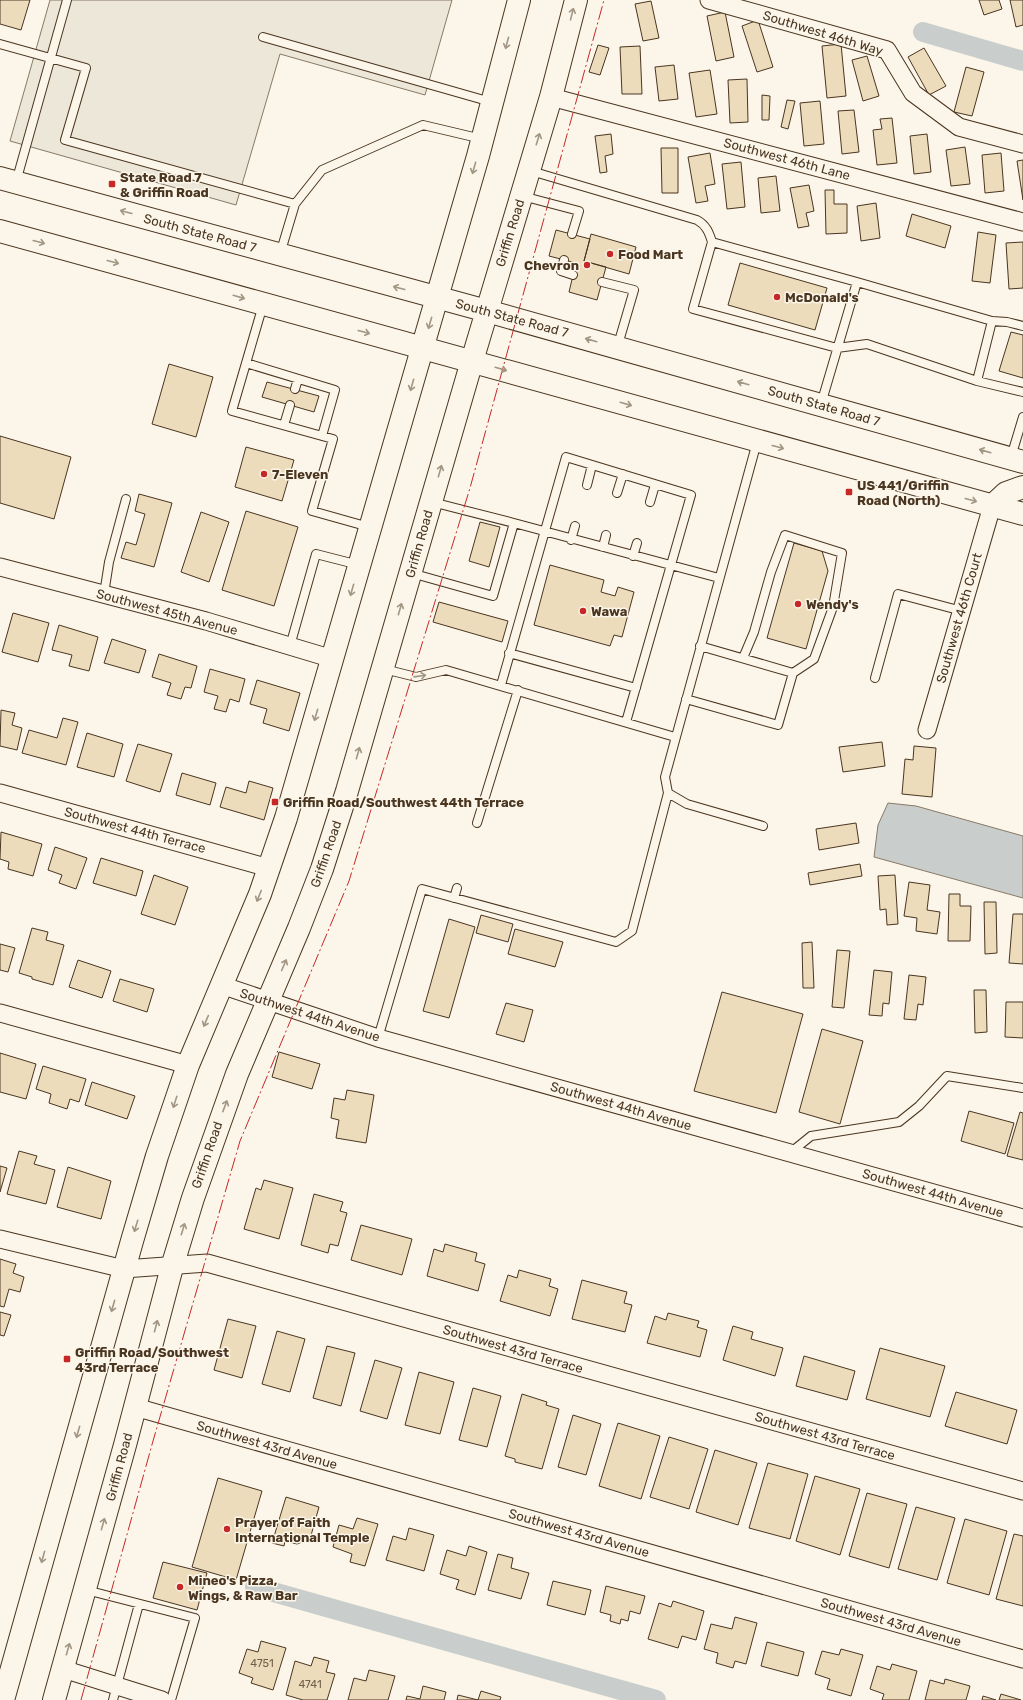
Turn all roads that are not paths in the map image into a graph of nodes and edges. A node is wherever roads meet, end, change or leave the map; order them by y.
1 (67, 0) edge
2 (519, 0) edge
3 (576, 0) edge
4 (709, 0) edge
5 (263, 37) dead end
6 (0, 44) edge
7 (51, 57) junction
8 (551, 97) junction
9 (492, 102) junction
10 (482, 139) junction
11 (1023, 144) edge
12 (529, 170) junction
13 (8, 180) edge
14 (521, 196) junction
15 (295, 204) junction
16 (1023, 222) edge
17 (0, 232) edge
18 (572, 234) dead end
19 (712, 242) junction
20 (280, 255) junction
21 (564, 260) dead end
22 (573, 275) dead end
23 (602, 282) dead end
24 (857, 282) junction
25 (437, 298) junction
26 (264, 304) junction
27 (487, 311) junction
28 (992, 321) junction
29 (1023, 326) edge
30 (423, 347) junction
31 (617, 348) junction
32 (837, 348) junction
33 (472, 361) junction
34 (246, 363) junction
35 (298, 379) junction
36 (977, 380) junction
37 (295, 389) dead end
38 (1023, 392) edge
39 (290, 405) dead end
40 (821, 405) junction
41 (1023, 417) edge
42 (284, 425) junction
43 (322, 436) junction
44 (757, 441) junction
45 (1017, 460) edge
46 (592, 465) junction
47 (622, 474) junction
48 (587, 485) dead end
49 (655, 485) junction
50 (1023, 487) edge
51 (617, 493) dead end
52 (126, 499) dead end
53 (431, 502) junction
54 (650, 502) dead end
55 (992, 506) junction
56 (1023, 514) edge
57 (514, 523) junction
58 (575, 526) dead end
59 (371, 528) junction
60 (544, 532) junction
61 (606, 535) dead end
62 (571, 540) junction
63 (637, 543) dead end
64 (603, 548) junction
65 (634, 556) junction
66 (670, 565) junction
67 (359, 566) junction
68 (0, 567) edge
69 (410, 573) junction
70 (719, 578) junction
71 (104, 594) junction
72 (962, 611) junction
73 (290, 646) junction
74 (700, 646) junction
75 (509, 653) junction
76 (743, 658) junction
77 (332, 659) junction
78 (382, 669) junction
79 (793, 673) junction
80 (875, 678) dead end
81 (501, 685) junction
82 (636, 688) junction
83 (518, 690) junction
84 (686, 699) junction
85 (626, 722) junction
86 (927, 730) dead end
87 (675, 737) junction
88 (0, 792) edge
89 (668, 793) junction
90 (477, 823) dead end
91 (763, 826) dead end
92 (269, 868) junction
93 (457, 888) dead end
94 (454, 898) junction
95 (221, 985) junction
96 (269, 1001) junction
97 (0, 1013) edge
98 (378, 1038) junction
99 (188, 1065) junction
100 (1023, 1088) edge
101 (790, 1153) junction
102 (1023, 1218) edge
103 (0, 1239) edge
104 (172, 1267) junction
105 (124, 1269) junction
106 (135, 1407) junction
107 (1023, 1491) edge
108 (85, 1589) junction
109 (140, 1604) junction
110 (1023, 1659) edge
111 (63, 1669) junction
112 (115, 1693) edge
113 (3, 1700) edge
114 (54, 1700) edge
115 (162, 1700) edge
116 (171, 1700) edge

1 - 7 lane
2 -> 9 main road
8 -> 3 main road, Griffin Road
4 - 11 street, Southwest 46th Way
5 - 9 lane
6 - 7 lane
7 - 13 lane
7 - 15 lane
12 -> 8 main road, Griffin Road
8 - 16 street, Southwest 46th Lane
9 - 10 main road
10 - 15 lane
10 -> 25 main road
12 - 14 main road, Griffin Road
12 - 19 lane
20 -> 13 main road, South State Road 7
14 - 18 lane
14 - 27 main road, Griffin Road
15 - 20 lane
17 -> 26 main road
19 - 24 lane
19 - 32 lane
25 -> 20 main road, South State Road 7
21 - 22 lane
23 - 31 lane
24 - 28 lane
24 - 32 lane
25 - 27 main road, South State Road 7
25 -> 30 main road
26 -> 30 main road
26 - 34 lane
31 -> 27 main road, South State Road 7
27 - 33 main road, Griffin Road
28 - 29 lane
28 - 36 lane
30 - 33 main road
30 -> 59 main road
40 -> 31 main road, South State Road 7
32 - 36 lane
32 - 40 lane
33 -> 44 main road
53 -> 33 main road, Griffin Road
34 - 35 lane
34 - 42 lane
35 - 37 lane
35 - 43 lane
36 - 38 lane
39 - 42 lane
45 -> 40 main road, South State Road 7
41 - 45 lane
42 - 43 lane
43 - 59 lane
44 -> 55 main road
44 - 70 lane
46 - 47 lane
46 - 48 lane
46 - 60 lane
47 - 49 lane
47 - 51 lane
49 - 54 lane
49 - 66 lane
50 - 55 main road
52 - 71 lane
53 - 57 lane
53 - 69 main road, Griffin Road
55 - 56 main road
55 - 72 street, Southwest 46th Court
57 - 60 lane
57 - 69 lane
58 - 62 lane
59 - 67 main road
60 - 62 lane
60 - 75 lane
61 - 64 lane
62 - 64 lane
63 - 65 lane
64 - 65 lane
65 - 66 lane
66 - 70 lane
66 - 82 lane
67 - 73 lane
67 -> 77 main road
68 - 71 street, Southwest 45th Avenue
78 -> 69 main road, Griffin Road
70 - 74 lane
71 - 73 street, Southwest 45th Avenue
72 - 80 lane
72 - 86 street, Southwest 46th Court
73 - 77 street, Southwest 45th Avenue
74 - 76 lane
74 - 84 lane
75 - 81 lane
75 - 82 lane
76 - 79 lane
76 - 79 lane
77 -> 92 main road
78 -> 81 lane
96 -> 78 main road, Griffin Road
79 - 84 lane
81 - 83 lane
82 - 85 lane
83 - 85 lane
83 - 90 lane
84 - 87 lane
85 - 87 lane
87 - 89 lane
88 - 92 street, Southwest 44th Terrace
89 - 91 lane
89 - 94 lane
92 -> 95 main road
93 - 94 lane
94 - 98 lane
95 - 96 street, Southwest 44th Avenue
95 -> 99 main road
96 - 98 street, Southwest 44th Avenue
104 -> 96 main road, Griffin Road
97 - 99 street
98 - 101 street, Southwest 44th Avenue
99 -> 105 main road
100 - 101 lane
101 - 102 street, Southwest 44th Avenue
103 - 105 street, Southwest 43rd Terrace
104 - 105 street, Southwest 43rd Terrace
106 -> 104 main road, Griffin Road
104 - 107 street, Southwest 43rd Terrace
105 -> 113 main road
108 -> 106 main road, Griffin Road
106 - 110 street, Southwest 43rd Avenue
108 - 109 lane
111 -> 108 main road, Griffin Road
109 - 112 lane
109 - 116 lane
111 - 112 street
111 - 114 main road, Griffin Road
112 - 115 street

